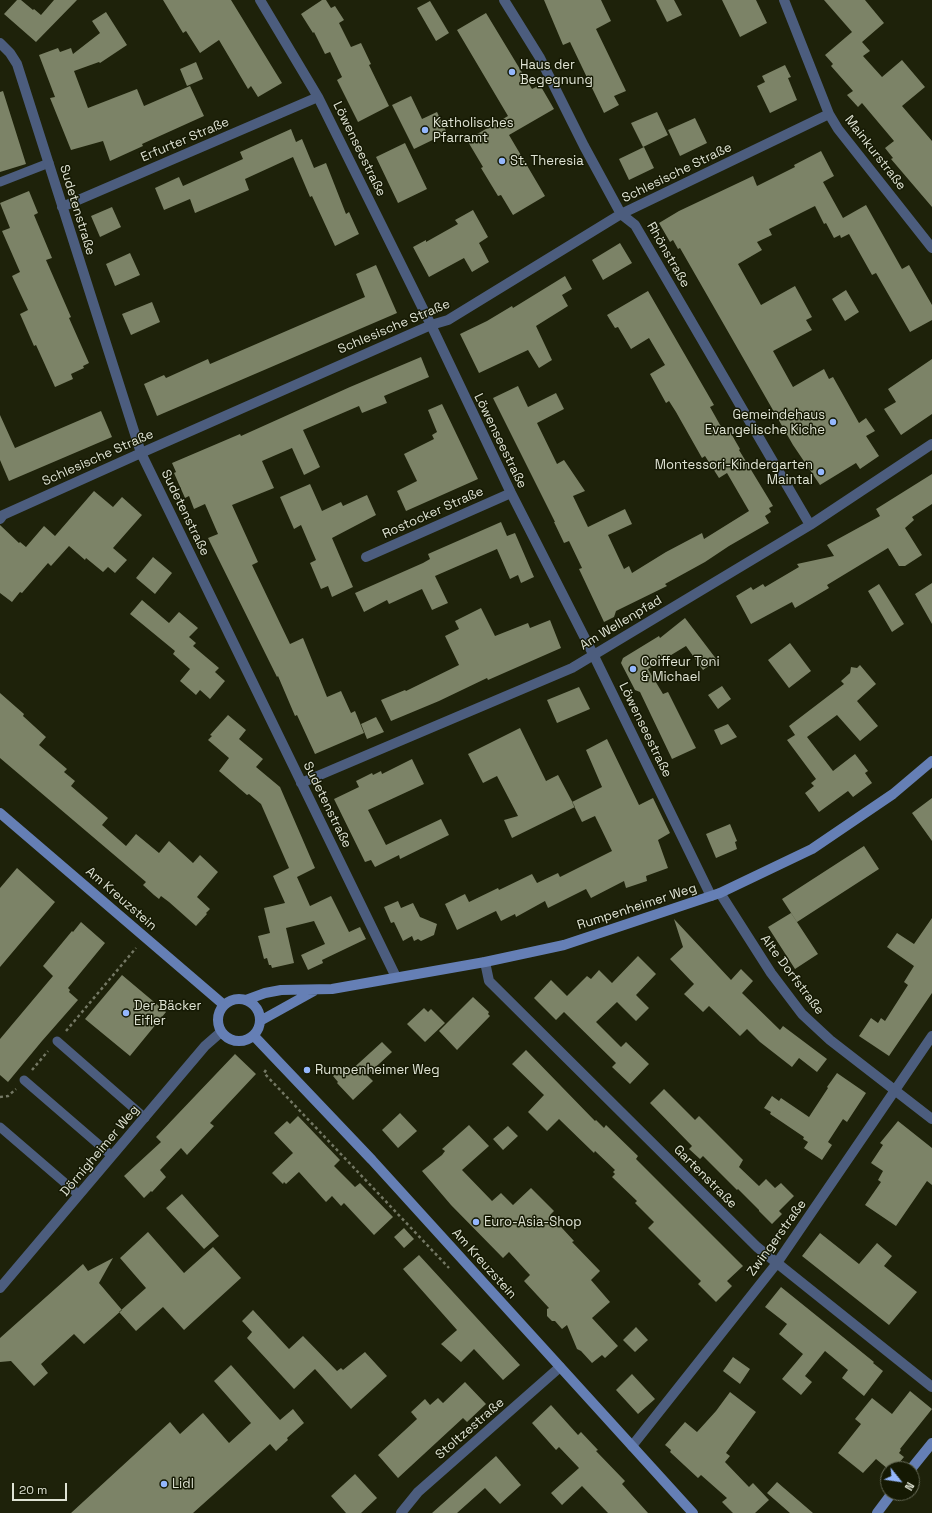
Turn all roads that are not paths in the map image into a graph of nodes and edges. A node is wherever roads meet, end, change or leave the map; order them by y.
1 (260, 0) edge
2 (504, 0) edge
3 (784, 0) edge
4 (0, 43) edge
5 (318, 96) junction
6 (829, 114) junction
7 (49, 163) junction
8 (0, 182) edge
9 (62, 207) junction
10 (621, 214) junction
11 (932, 248) edge
12 (431, 324) junction
13 (932, 444) edge
14 (141, 453) junction
15 (511, 493) junction
16 (1, 515) edge
17 (810, 525) junction
18 (366, 557) dead end
19 (593, 654) junction
20 (932, 762) edge
21 (301, 783) junction
22 (0, 813) edge
23 (715, 894) junction
24 (485, 962) junction
25 (396, 977) junction
26 (316, 990) junction
27 (246, 1000) junction
28 (224, 1006) junction
29 (260, 1021) junction
30 (221, 1032) junction
31 (254, 1036) junction
32 (932, 1036) edge
33 (57, 1041) road end
34 (24, 1080) road end
35 (895, 1091) junction
36 (145, 1118) junction
37 (932, 1120) edge
38 (0, 1127) edge
39 (112, 1156) junction
40 (79, 1195) junction
41 (777, 1263) junction
42 (0, 1288) edge
43 (560, 1367) junction
44 (932, 1387) edge
45 (932, 1444) edge
46 (632, 1446) junction
47 (918, 1461) edge
48 (886, 1501) edge
49 (401, 1513) edge
50 (693, 1513) edge
51 (876, 1513) edge

1 - 5 street, Löwenseestraße
2 - 10 street, Rhönstraße
3 - 6 street, Mainkurstraße
4 - 7 street, Sudetenstraße
5 - 9 street, Erfurter Straße
5 - 12 street, Löwenseestraße
6 - 10 street, Schlesische Straße
6 - 11 street, Mainkurstraße
7 - 8 lane
7 - 9 street, Sudetenstraße
9 - 14 street, Sudetenstraße
10 - 12 street, Schlesische Straße
10 - 17 street, Rhönstraße
12 - 14 street, Schlesische Straße
12 - 15 street, Löwenseestraße
13 - 17 street, Am Wellenpfad
14 - 16 street, Schlesische Straße
14 - 21 street, Sudetenstraße
15 - 18 street, Rostocker Straße
15 - 19 street, Löwenseestraße
17 - 19 street, Am Wellenpfad
19 - 21 street, Am Wellenpfad
19 - 23 street, Löwenseestraße
20 - 23 street, Rumpenheimer Weg
21 - 25 street, Sudetenstraße
22 - 28 street, Am Kreuzstein
23 - 24 street, Rumpenheimer Weg
23 - 35 street, Alte Dorfstraße
24 - 25 street, Rumpenheimer Weg
24 - 41 street, Gartenstraße
25 - 26 street, Rumpenheimer Weg
26 - 27 street, Rumpenheimer Weg
26 - 29 street, Rumpenheimer Weg
27 - 28 street
27 - 29 street
28 - 30 street
29 - 31 street
30 - 31 street
30 - 36 street, Dörnigheimer Weg
31 - 43 street, Am Kreuzstein
32 - 35 street, Zwingerstraße
33 - 36 lane
34 - 39 lane
35 - 37 street, Alte Dorfstraße
35 - 41 street, Zwingerstraße
36 - 39 street, Dörnigheimer Weg
38 - 40 lane
39 - 40 street, Dörnigheimer Weg
40 - 42 street, Dörnigheimer Weg
41 - 44 street, Gartenstraße
41 - 46 street, Zwingerstraße
43 - 46 street, Am Kreuzstein
43 - 49 street, Stoltzestraße
45 - 47 street
46 - 50 street, Am Kreuzstein
48 - 51 street

